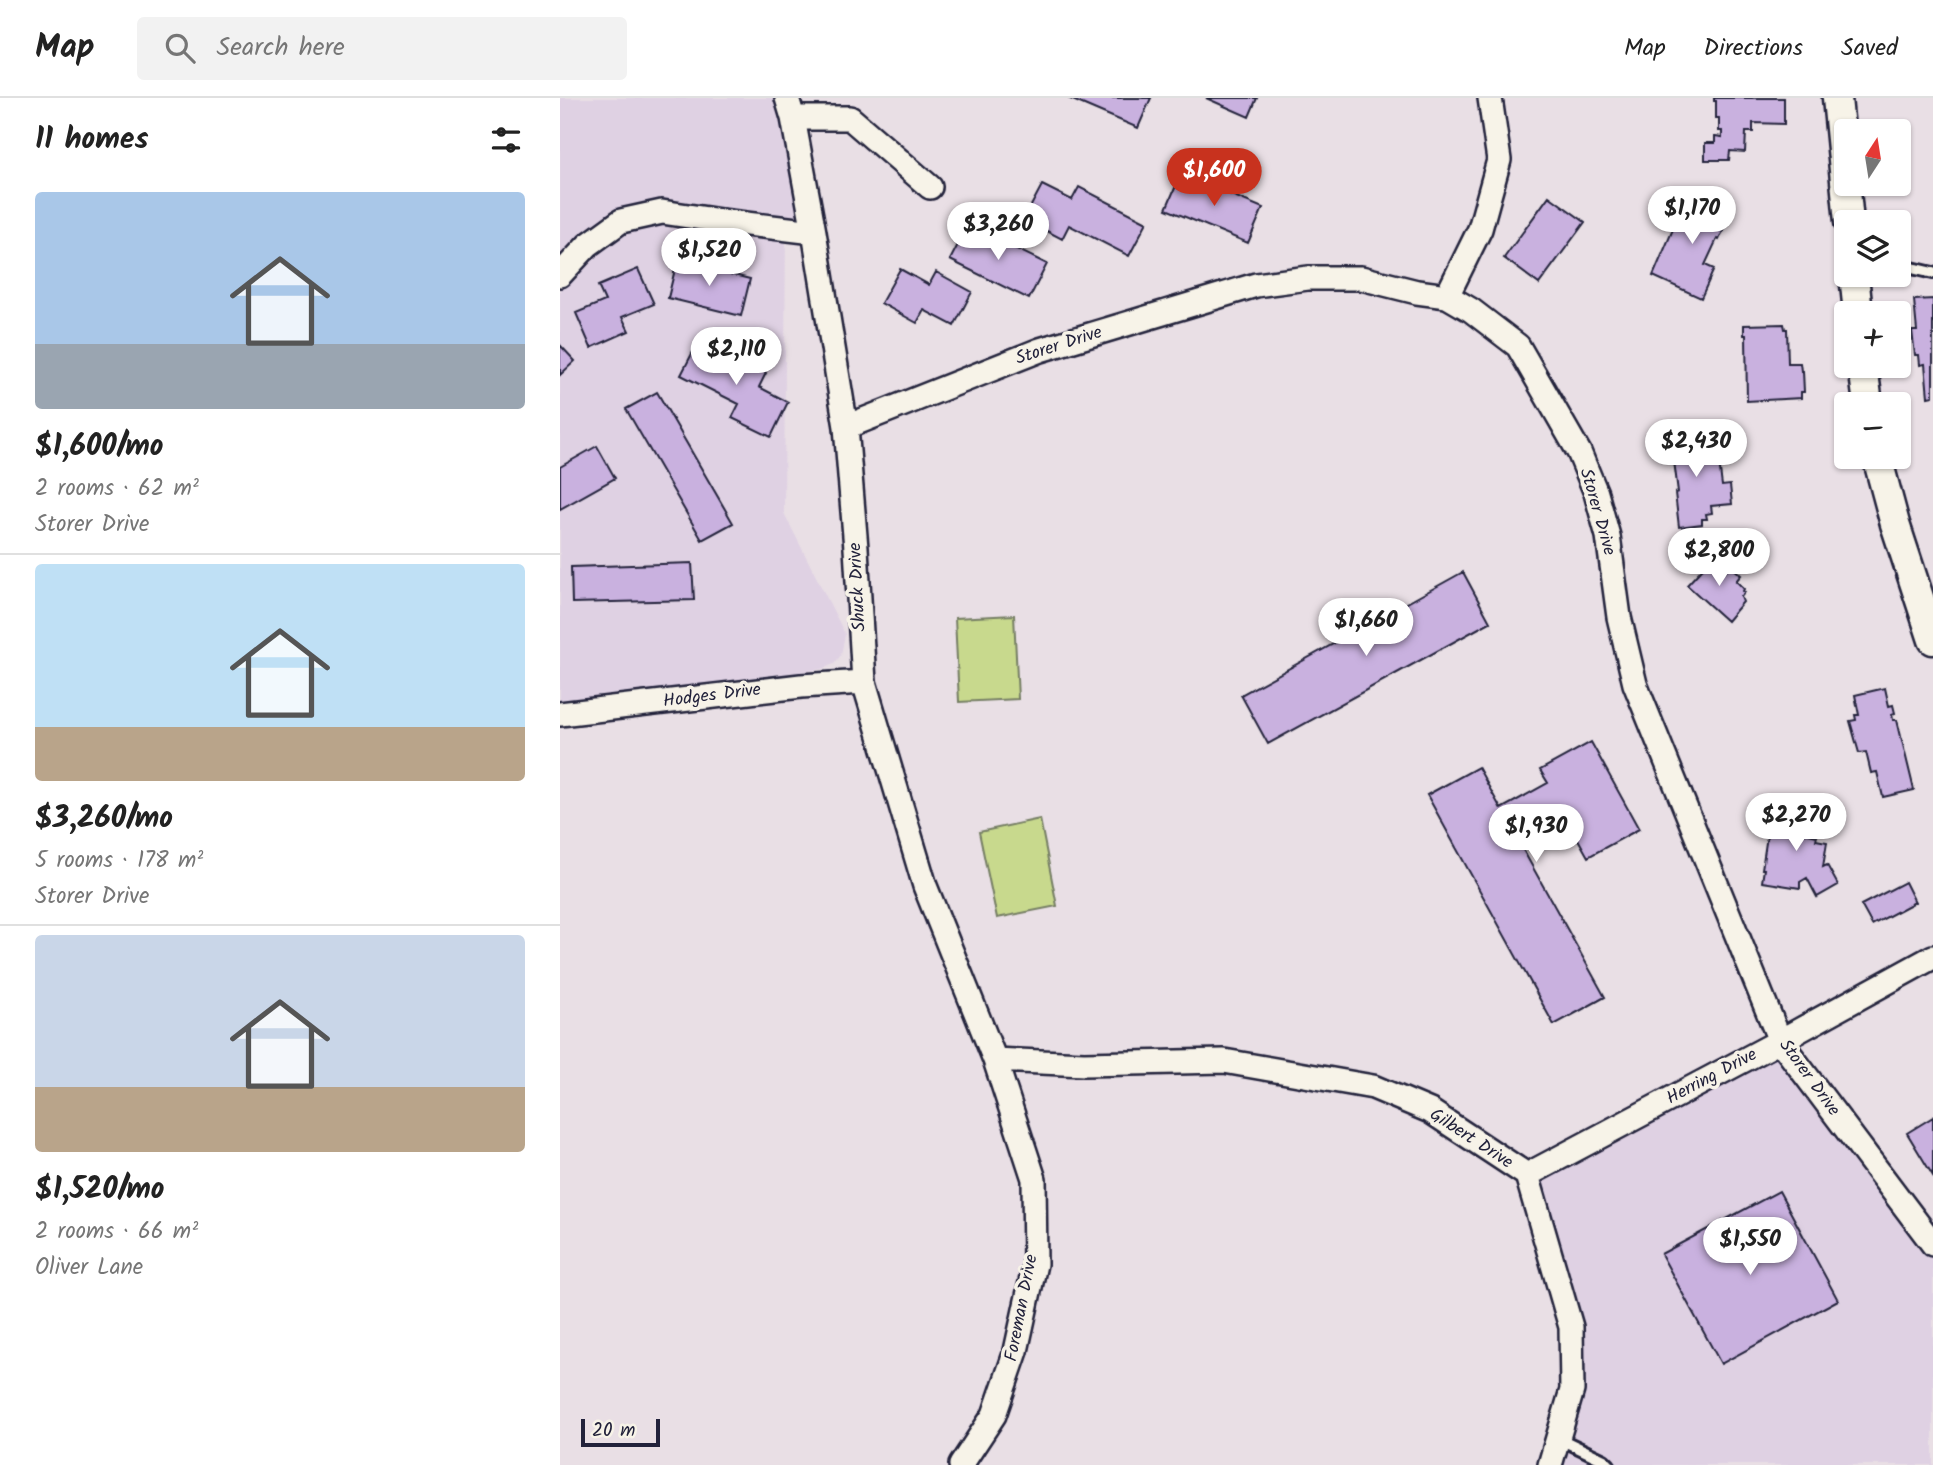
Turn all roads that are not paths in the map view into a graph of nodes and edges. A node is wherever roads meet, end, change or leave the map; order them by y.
1 (1490, 98) edge
2 (1837, 98) edge
3 (790, 108) edge
4 (930, 187) dead end
5 (1848, 210) edge
6 (814, 232) junction
7 (1911, 268) edge
8 (1933, 273) edge
9 (560, 275) edge
10 (1447, 296) junction
11 (846, 427) junction
12 (1880, 469) edge
13 (1933, 640) edge
14 (864, 682) junction
15 (560, 714) edge
16 (1933, 957) edge
17 (1780, 1041) junction
18 (995, 1060) junction
19 (1527, 1175) junction
20 (1933, 1244) edge
21 (1558, 1438) junction
22 (961, 1465) edge
23 (1550, 1465) edge
24 (1609, 1465) edge

1 - 10 street
2 - 5 street
3 - 4 street
3 - 6 street, Shuck Drive
6 - 9 street
6 - 11 street, Shuck Drive
7 - 8 lane
10 - 11 street, Storer Drive
10 - 17 street, Storer Drive
11 - 14 street, Shuck Drive
12 - 13 street
14 - 15 street, Hodges Drive
14 - 18 street, Shuck Drive
16 - 17 street, Herring Drive
17 - 19 street, Herring Drive
17 - 20 street, Storer Drive
18 - 19 street, Gilbert Drive
18 - 22 street, Foreman Drive
19 - 21 street, Gilbert Drive
21 - 23 street, Gilbert Drive
21 - 24 lane

